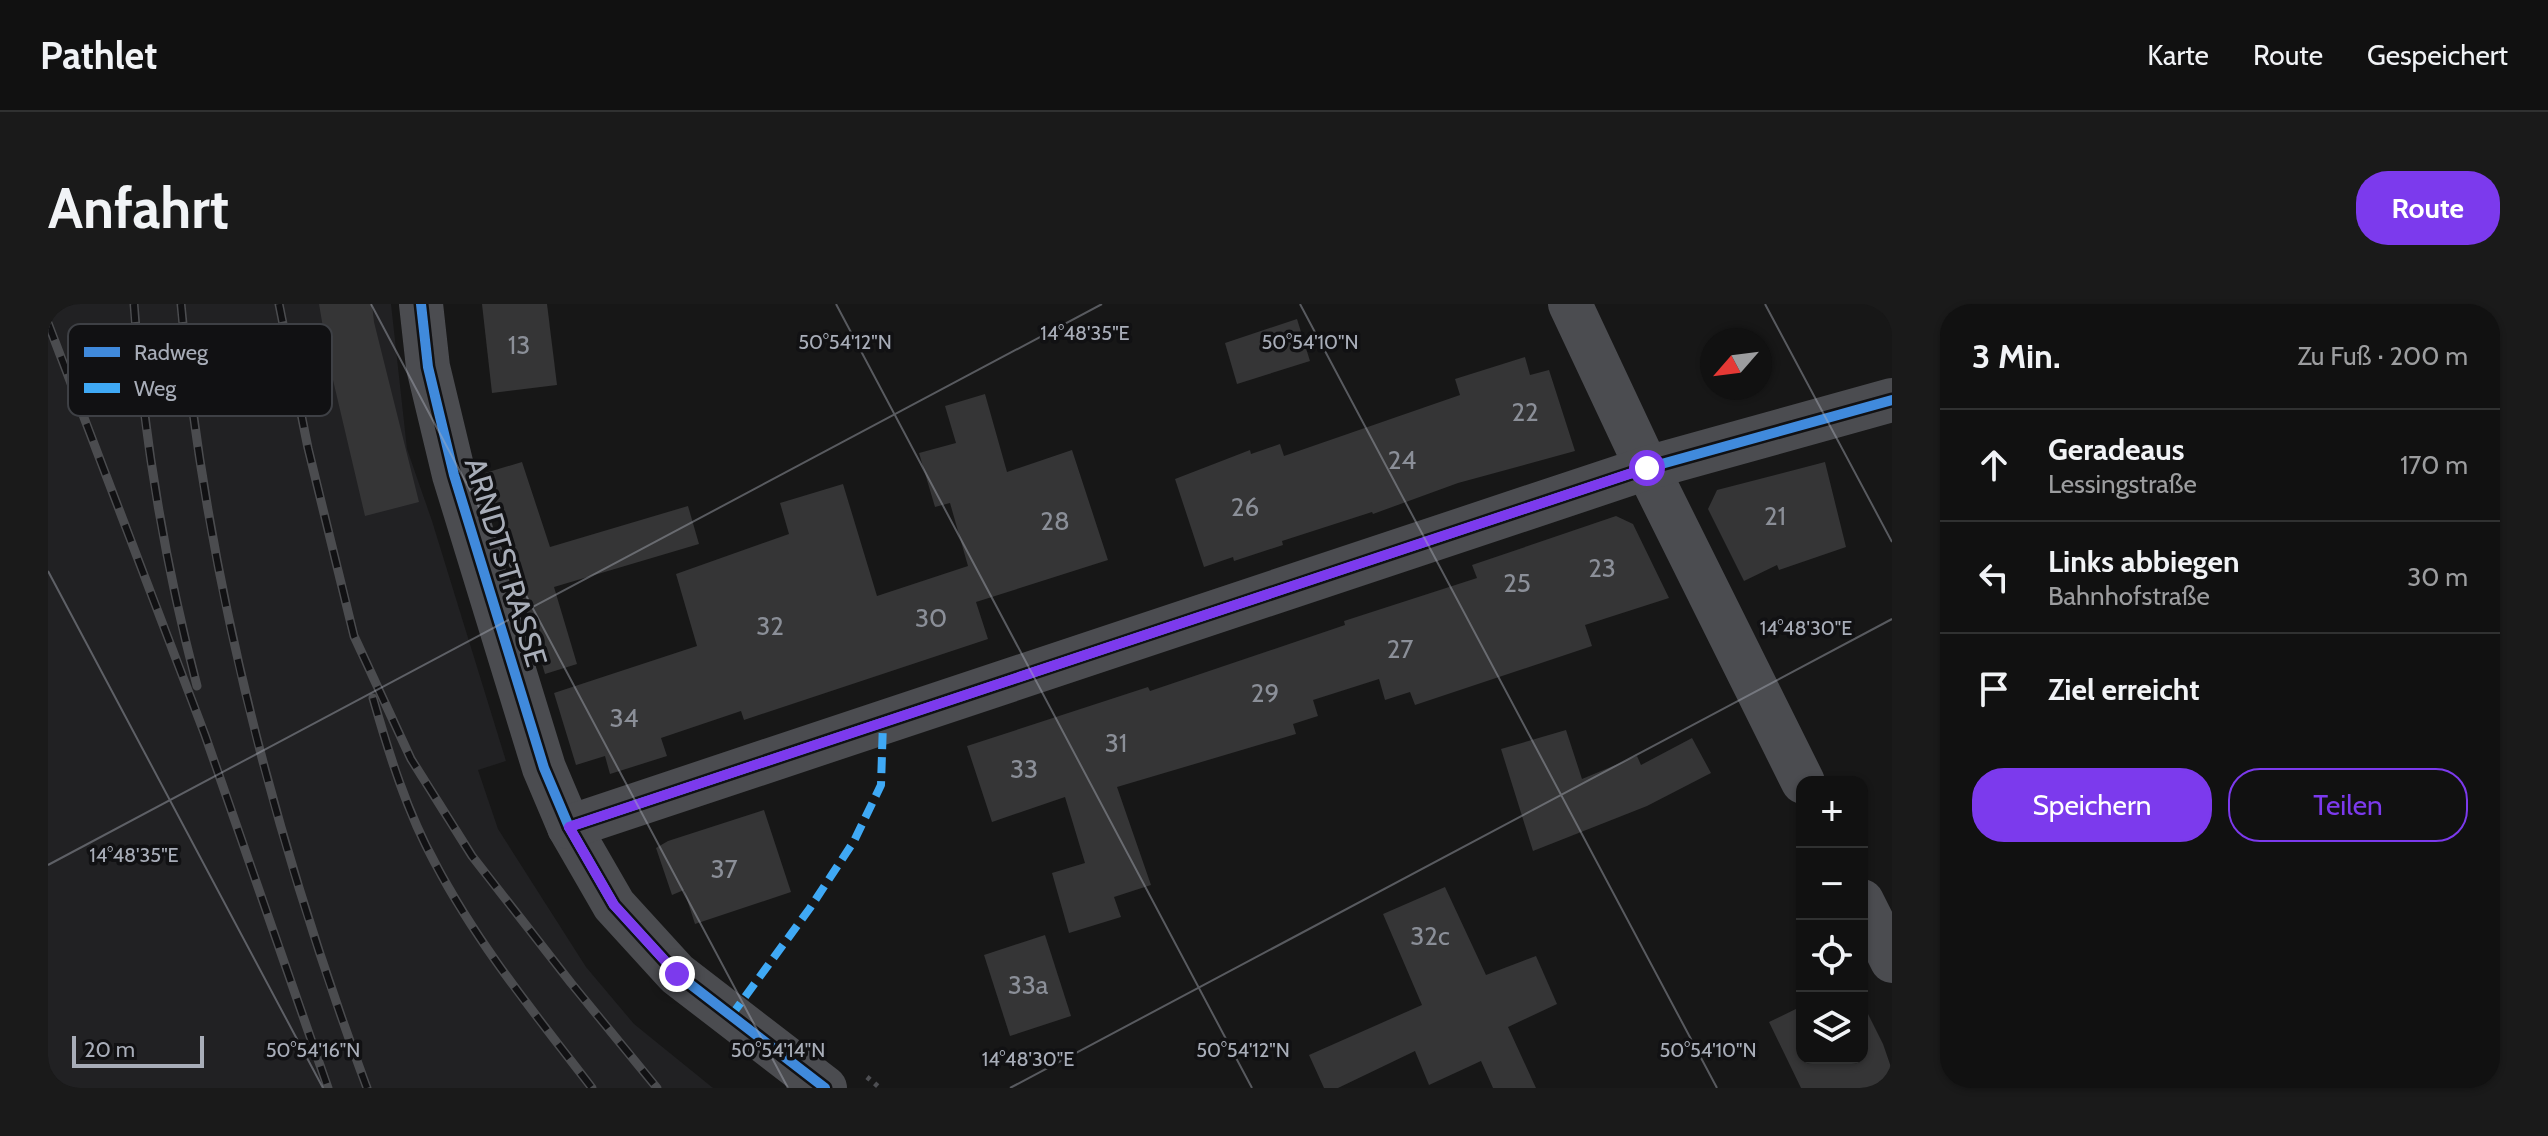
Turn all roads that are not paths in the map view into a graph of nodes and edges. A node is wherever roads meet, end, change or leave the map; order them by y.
1 (421, 304) edge
2 (1570, 304) edge
3 (1892, 400) edge
4 (1647, 468) junction
5 (1800, 776) edge
6 (569, 827) junction
7 (1868, 913) edge
8 (1892, 961) edge
9 (825, 1088) edge

1 - 6 street, ARNDTSTRASSE
2 - 4 street
3 - 4 street
4 - 5 street
4 - 6 street
6 - 9 street, ARNDTSTRASSE
7 - 8 street

